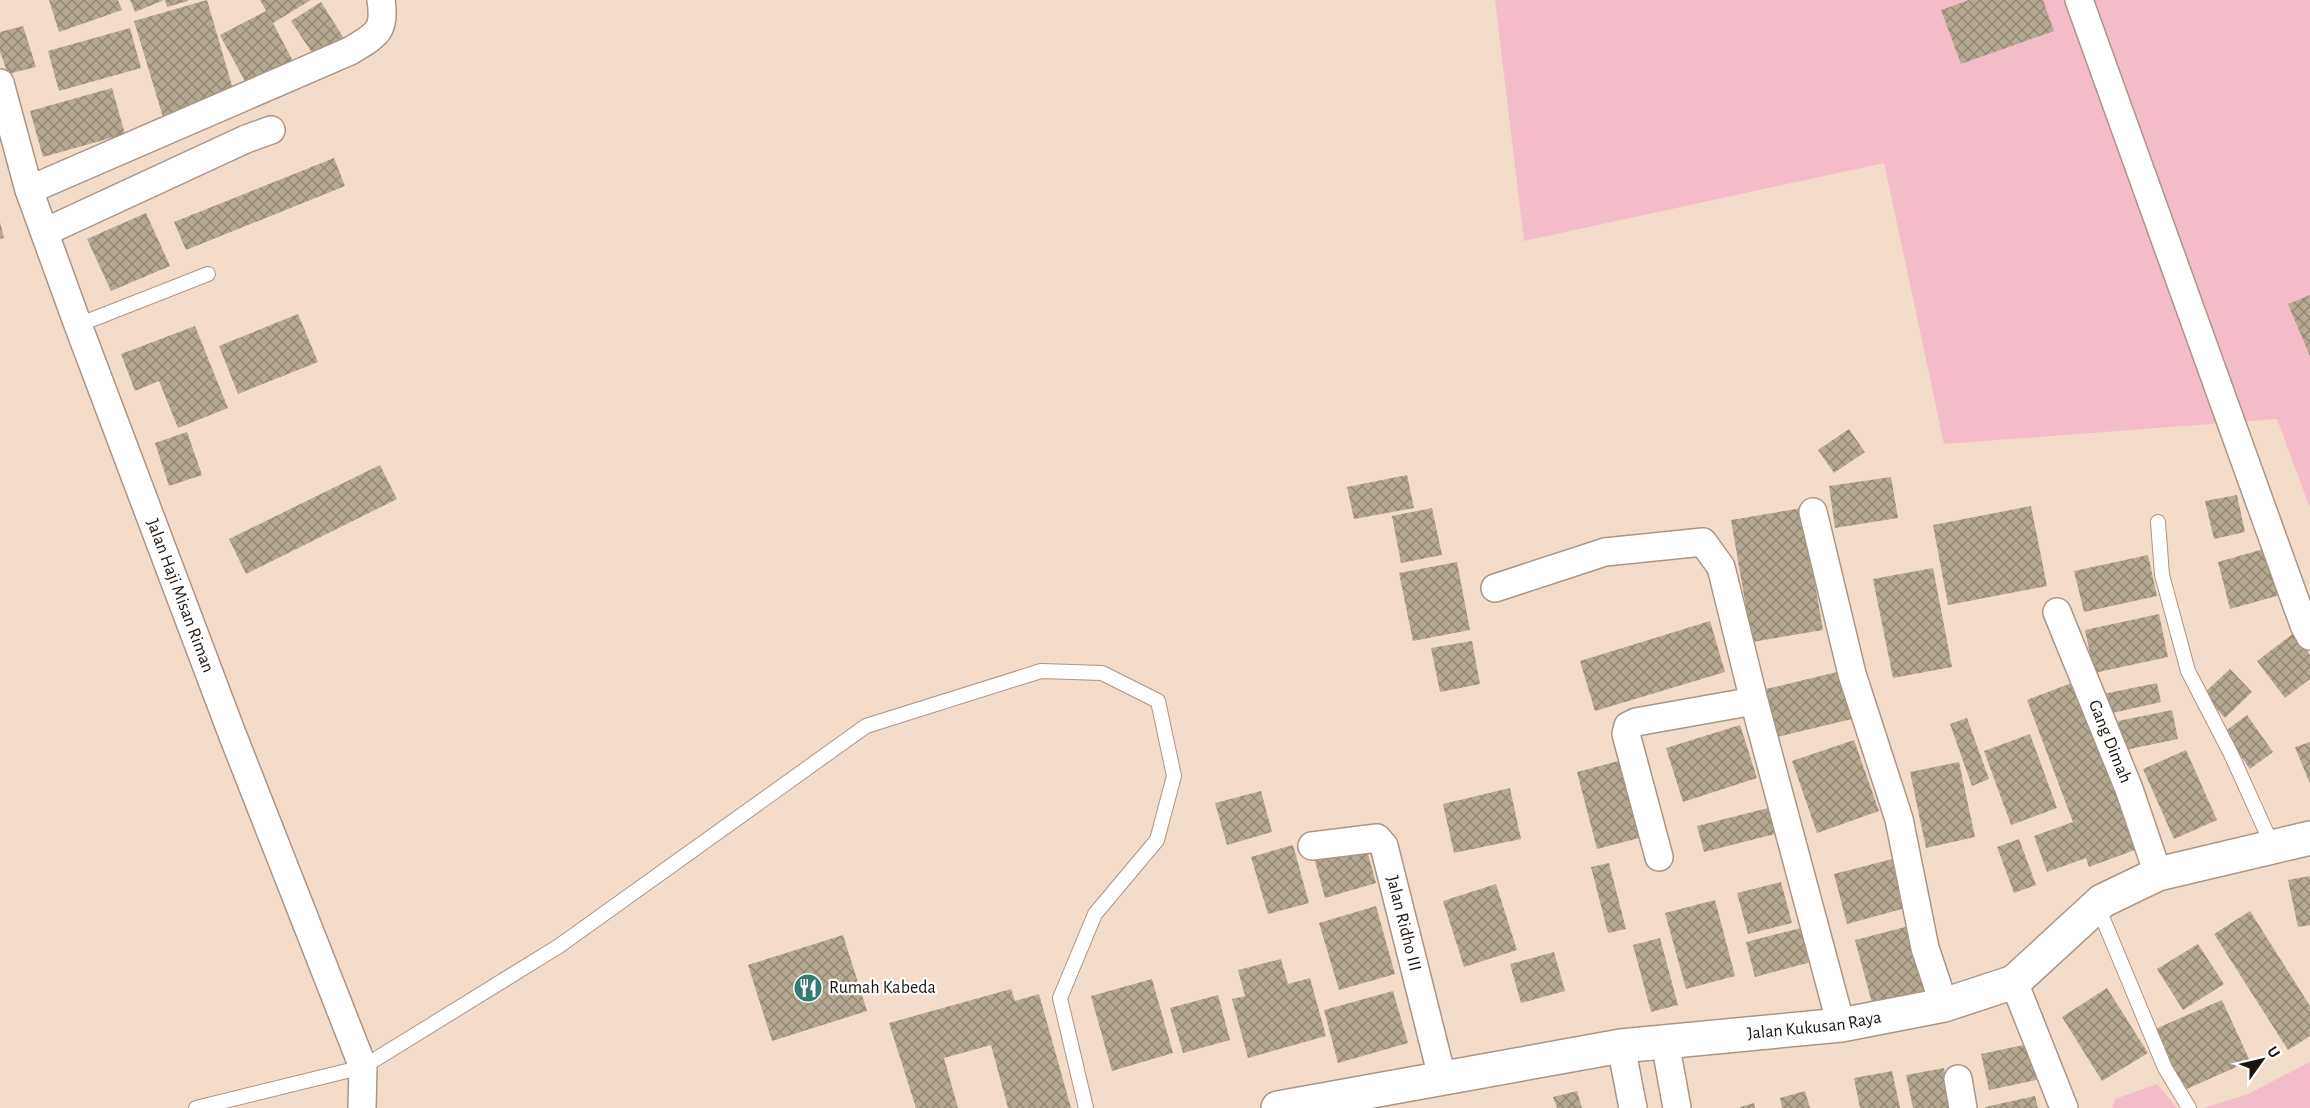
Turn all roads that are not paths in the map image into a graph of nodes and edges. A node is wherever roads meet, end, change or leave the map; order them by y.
1 (381, 0) edge
2 (2079, 0) edge
3 (0, 83) edge
4 (271, 130) dead end
5 (29, 190) junction
6 (45, 232) junction
7 (208, 274) dead end
8 (78, 325) junction
9 (1813, 512) dead end
10 (2158, 522) dead end
11 (1495, 588) dead end
12 (2056, 612) dead end
13 (2310, 636) edge
14 (1754, 701) junction
15 (2310, 838) edge
16 (1312, 846) dead end
17 (2273, 847) junction
18 (1659, 857) dead end
19 (2158, 873) junction
20 (2097, 905) junction
21 (2014, 982) junction
22 (1944, 1005) junction
23 (1842, 1025) junction
24 (1665, 1042) junction
25 (1621, 1046) junction
26 (363, 1067) junction
27 (1442, 1077) junction
28 (1958, 1079) dead end
29 (196, 1108) edge
30 (362, 1108) edge
31 (1086, 1108) edge
32 (1278, 1108) edge
33 (1633, 1108) edge
34 (1677, 1108) edge
35 (1963, 1108) edge
36 (2064, 1108) edge
37 (2189, 1108) edge

1 - 5 street
2 - 13 street
3 - 5 street, Jalan Haji Misan Riman
4 - 6 street
5 - 6 street, Jalan Haji Misan Riman
6 - 8 street, Jalan Haji Misan Riman
7 - 8 lane
8 - 26 street, Jalan Haji Misan Riman
9 - 22 street
10 - 17 lane
11 - 14 street
12 - 19 street, Gang Dimah
14 - 18 street
14 - 23 street
15 - 17 street, Jalan Kukusan Raya
16 - 27 street, Jalan Ridho III
17 - 19 street, Jalan Kukusan Raya
19 - 20 street, Jalan Kukusan Raya
20 - 21 street, Jalan Kukusan Raya
20 - 37 lane
21 - 22 street, Jalan Kukusan Raya
21 - 36 street
22 - 23 street, Jalan Kukusan Raya
23 - 24 street, Jalan Kukusan Raya
24 - 25 street, Jalan Kukusan Raya
24 - 34 street
25 - 27 street, Jalan Kukusan Raya
25 - 33 street
26 - 29 lane
26 - 30 street, Jalan Haji Misan Riman
26 - 31 lane
27 - 32 street, Jalan Kukusan Raya
28 - 35 street

